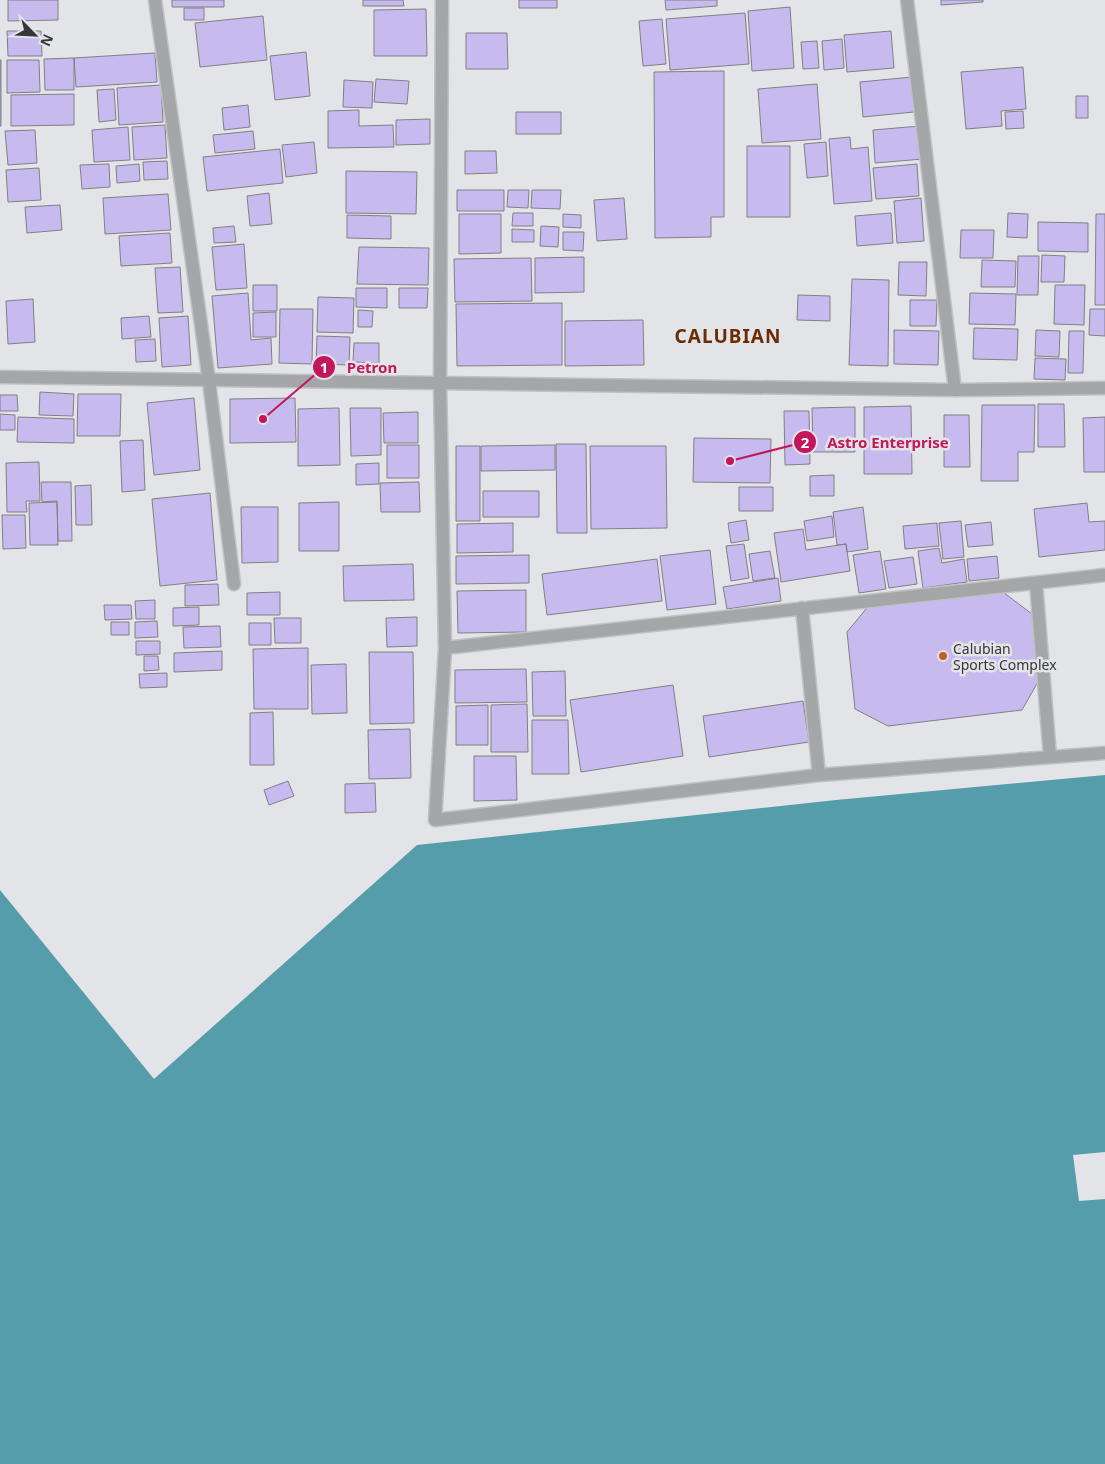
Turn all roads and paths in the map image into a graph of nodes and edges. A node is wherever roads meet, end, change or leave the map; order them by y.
1 (155, 0) edge
2 (442, 0) edge
3 (907, 0) edge
4 (0, 377) edge
5 (209, 381) junction
6 (440, 384) junction
7 (1105, 388) edge
8 (955, 390) junction
9 (1105, 575) edge
10 (1036, 583) junction
11 (234, 584) dead end
12 (802, 608) junction
13 (446, 648) junction
14 (1105, 753) edge
15 (1050, 757) junction
16 (819, 775) junction

1 - 5 street
2 - 6 street
3 - 8 street
4 - 5 street
5 - 6 street
5 - 11 street
6 - 8 street
6 - 13 street
7 - 8 street
9 - 10 street
10 - 12 street
10 - 15 street
12 - 13 street
12 - 16 street
13 - 16 street
14 - 15 street
15 - 16 street

